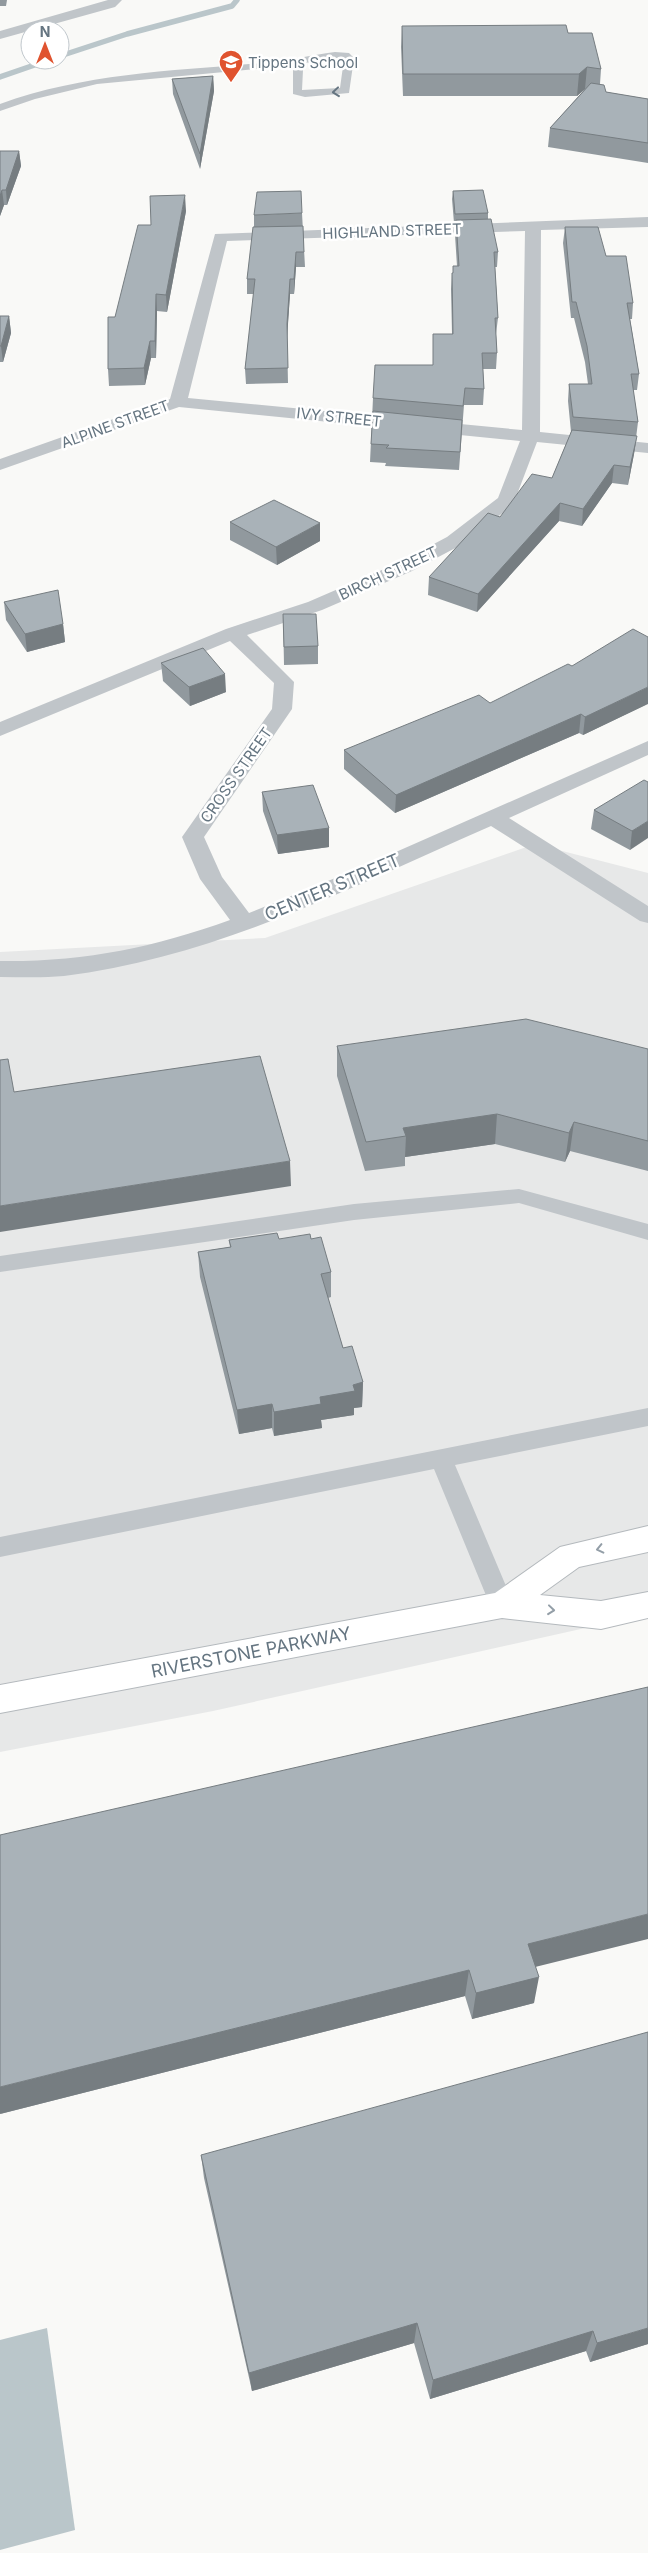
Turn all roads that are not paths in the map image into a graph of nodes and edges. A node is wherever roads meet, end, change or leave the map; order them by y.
1 (116, 0) edge
2 (0, 35) edge
3 (292, 62) junction
4 (0, 108) edge
5 (648, 222) edge
6 (533, 226) junction
7 (216, 261) joint
8 (178, 402) junction
9 (531, 436) junction
10 (648, 448) edge
11 (0, 465) edge
12 (233, 633) junction
13 (0, 730) edge
14 (648, 748) edge
15 (492, 817) junction
16 (648, 916) edge
17 (245, 924) junction
18 (0, 969) edge
19 (648, 1232) edge
20 (0, 1264) edge
21 (648, 1417) edge
22 (441, 1459) junction
23 (648, 1539) edge
24 (0, 1547) edge
25 (502, 1605) junction
26 (648, 1605) edge
27 (0, 1699) edge

1 - 2 street
3 -> 3 lane
3 - 4 lane
5 - 6 street, HIGHLAND STREET
6 - 7 street, HIGHLAND STREET
6 - 9 street, BIRCH STREET
7 - 8 street, ALPINE STREET
8 - 9 street, IVY STREET
8 - 11 street, ALPINE STREET
9 - 10 street, IVY STREET
9 - 12 street, BIRCH STREET
12 - 13 street, BIRCH STREET
12 - 17 street, CROSS STREET
14 - 15 street, CENTER STREET
15 - 16 street
15 - 17 street, CENTER STREET
17 - 18 street, CENTER STREET
19 - 20 lane
21 - 22 lane
22 - 24 lane
22 - 25 lane
23 -> 25 main road, RIVERSTONE PARKWAY
25 -> 26 main road, RIVERSTONE PARKWAY
25 - 27 main road, RIVERSTONE PARKWAY

